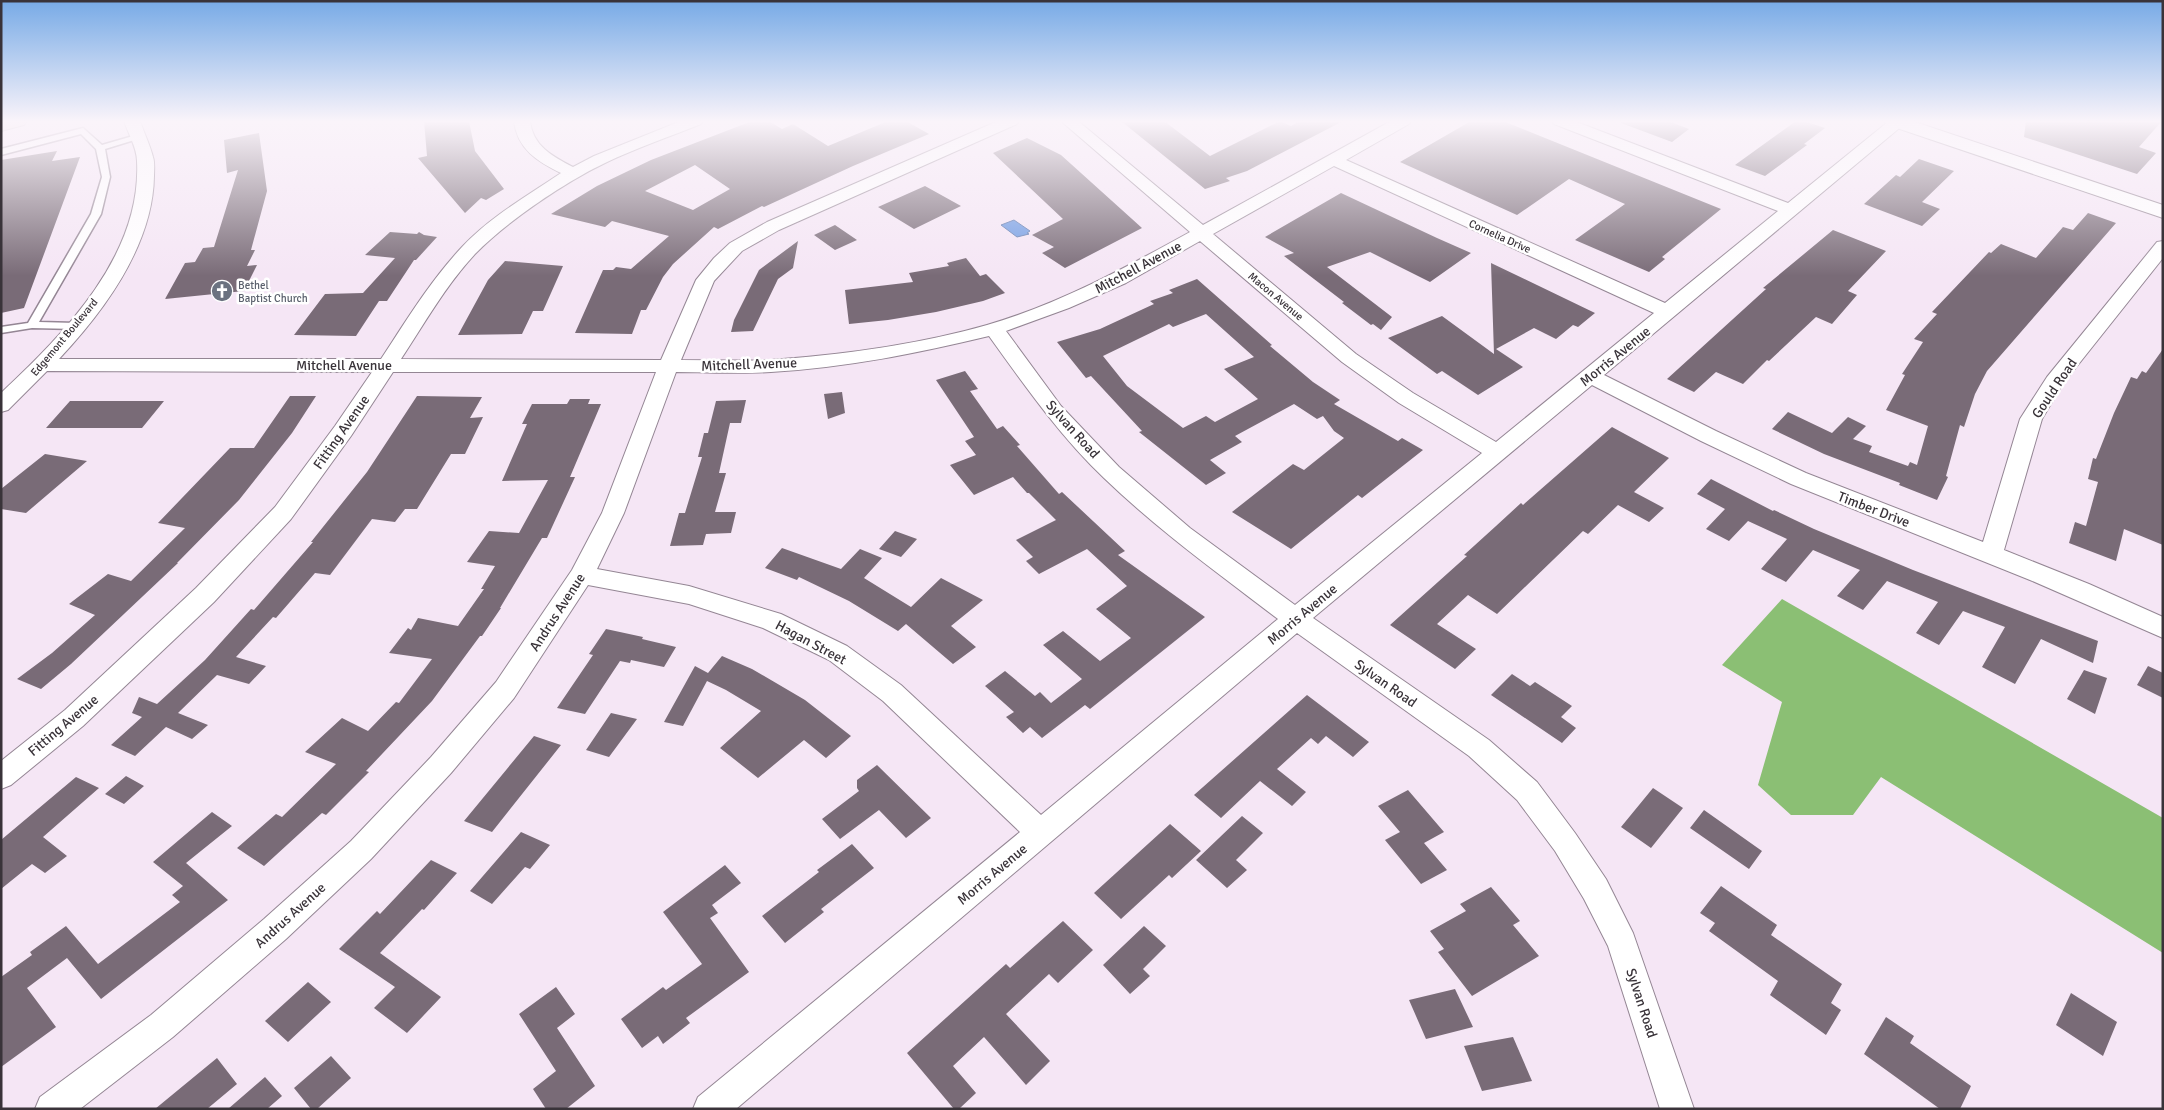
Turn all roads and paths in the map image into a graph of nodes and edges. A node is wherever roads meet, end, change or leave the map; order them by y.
1 (105, 173) edge
2 (147, 173) edge
3 (894, 173) edge
4 (1131, 173) edge
5 (1310, 173) edge
6 (1361, 173) edge
7 (1694, 173) edge
8 (1834, 173) edge
9 (2046, 173) edge
10 (573, 174) edge
11 (1790, 210) junction
12 (2163, 212) edge
13 (1201, 232) junction
14 (2163, 246) edge
15 (1668, 312) junction
16 (32, 325) junction
17 (76, 326) junction
18 (994, 329) junction
19 (1, 330) edge
20 (388, 365) junction
21 (41, 366) junction
22 (668, 366) junction
23 (1591, 376) junction
24 (1, 405) edge
25 (1497, 452) junction
26 (1991, 554) junction
27 (582, 575) junction
28 (1296, 619) junction
29 (2163, 628) edge
30 (1, 777) edge
31 (1040, 834) junction
32 (52, 1109) edge
33 (710, 1109) edge
34 (1677, 1109) edge

1 - 16 lane
2 - 17 street, Edgemont Boulevard
3 - 22 street, Andrus Avenue
4 - 13 street, Macon Avenue
5 - 13 street, Mitchell Avenue
6 - 15 street, Cornelia Drive
7 - 11 street
8 - 11 street, Morris Avenue
9 - 12 street
10 - 20 street, Fitting Avenue
11 - 15 street, Morris Avenue
13 - 18 street, Mitchell Avenue
13 - 25 street, Macon Avenue
14 - 26 street, Gould Road
15 - 23 street, Morris Avenue
16 - 17 lane
16 - 19 lane
17 - 21 street, Edgemont Boulevard
18 - 22 street, Mitchell Avenue
18 - 28 street, Sylvan Road
20 - 21 street, Mitchell Avenue
20 - 22 street, Mitchell Avenue
20 - 30 street, Fitting Avenue
21 - 24 street, Edgemont Boulevard
22 - 27 street, Andrus Avenue
23 - 25 street, Morris Avenue
23 - 26 street, Timber Drive
25 - 28 street, Morris Avenue
26 - 29 street, Timber Drive
27 - 31 street, Hagan Street
27 - 32 street, Andrus Avenue
28 - 31 street, Morris Avenue
28 - 34 street, Sylvan Road
31 - 33 street, Morris Avenue

